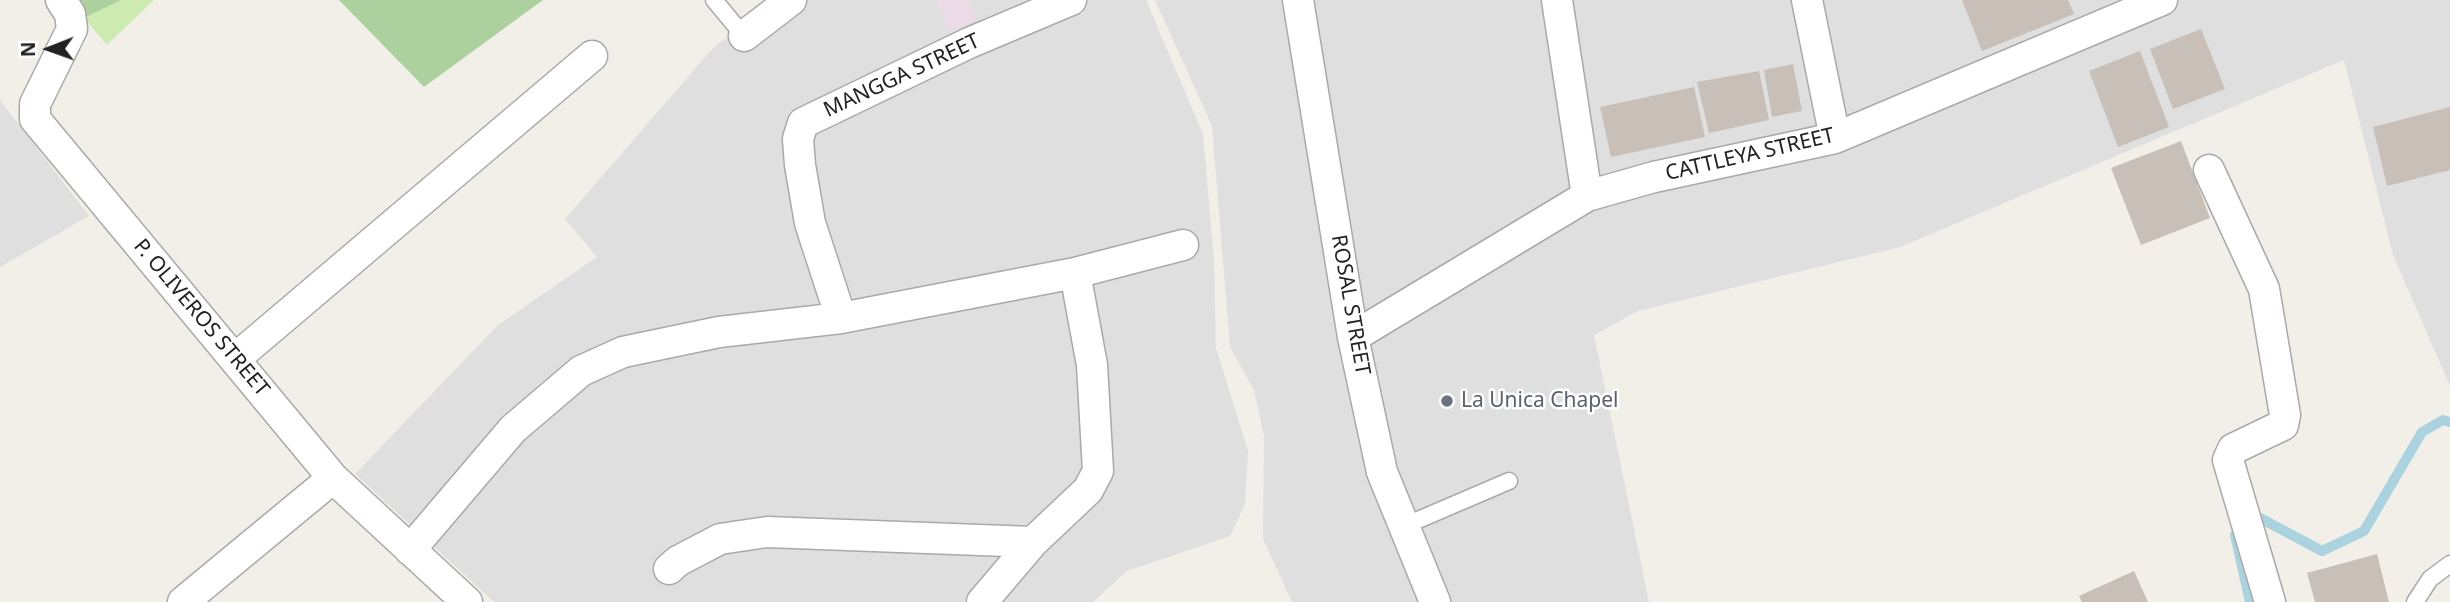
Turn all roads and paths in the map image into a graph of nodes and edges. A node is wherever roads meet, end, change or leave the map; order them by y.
1 (61, 0) edge
2 (714, 0) edge
3 (791, 0) edge
4 (1071, 0) edge
5 (1557, 0) edge
6 (1807, 0) edge
7 (2162, 0) edge
8 (1303, 4) edge
9 (744, 36) joint
10 (592, 56) dead end
11 (1835, 138) junction
12 (2209, 170) dead end
13 (1587, 196) junction
14 (1183, 245) dead end
15 (1075, 273) junction
16 (841, 318) junction
17 (1353, 337) junction
18 (236, 358) junction
19 (333, 478) junction
20 (1509, 481) dead end
21 (1404, 526) junction
22 (1033, 542) junction
23 (411, 550) junction
24 (2450, 564) edge
25 (670, 569) dead end
26 (183, 602) edge
27 (467, 602) edge
28 (982, 602) edge
29 (1435, 602) edge
30 (2270, 602) edge
31 (2415, 602) edge

1 - 18 street, P. OLIVEROS STREET
2 - 9 lane
3 - 9 street
4 - 16 street, MANGGA STREET
5 - 13 street
6 - 11 street
7 - 11 street, CATTLEYA STREET
8 - 17 street, ROSAL STREET
10 - 18 street
11 - 13 street, CATTLEYA STREET
12 - 30 street
13 - 17 street, CATTLEYA STREET
14 - 15 street
15 - 16 street
15 - 22 street
16 - 23 street
17 - 21 street, ROSAL STREET
18 - 19 street, P. OLIVEROS STREET
19 - 23 street, P. OLIVEROS STREET
19 - 26 street
20 - 21 lane
21 - 29 street, ROSAL STREET
22 - 25 street
22 - 28 street
23 - 27 street, P. OLIVEROS STREET
24 - 31 lane

